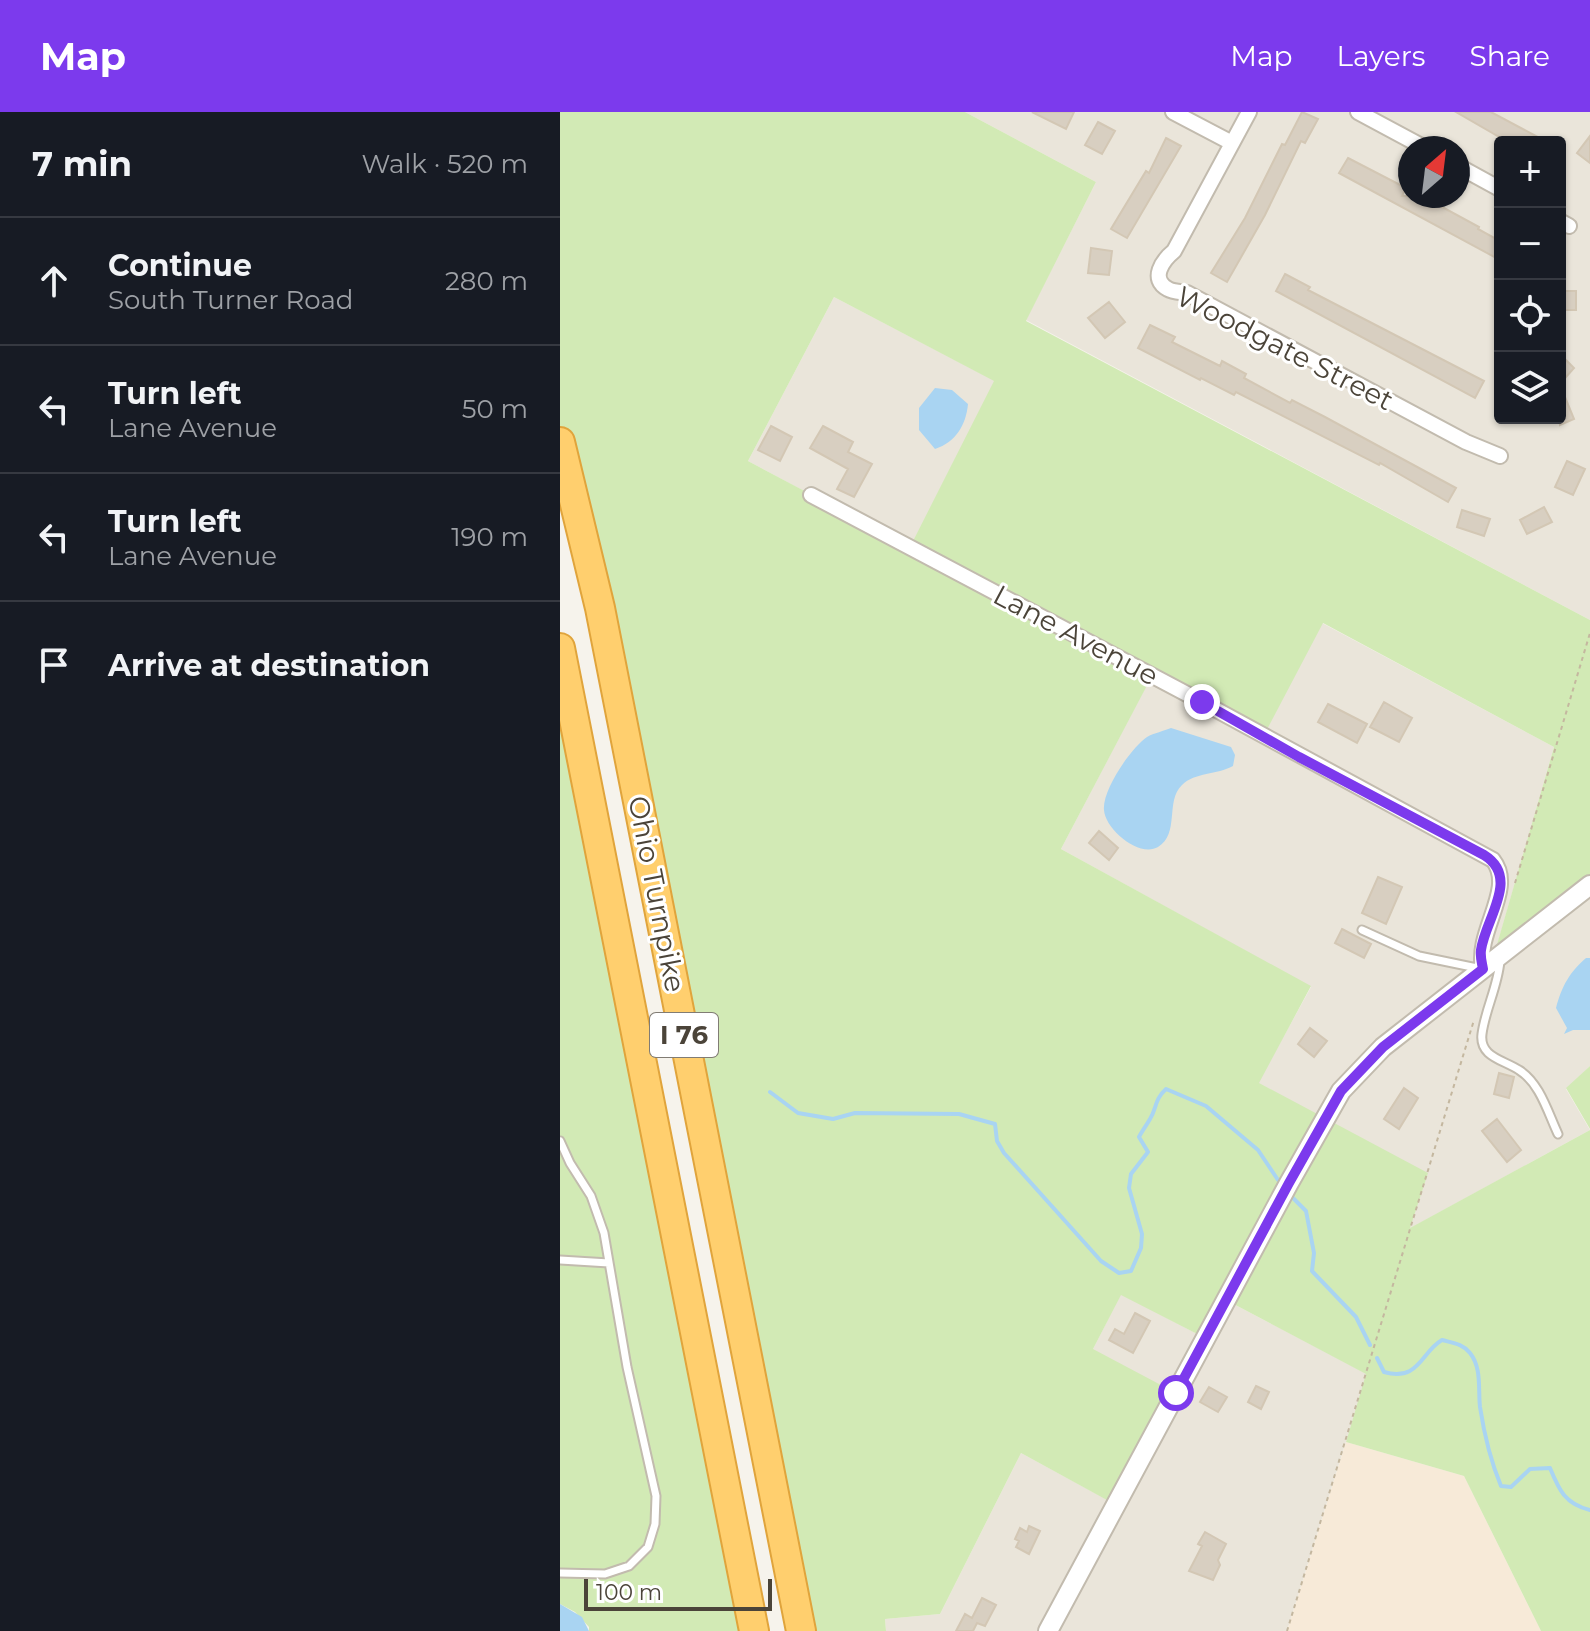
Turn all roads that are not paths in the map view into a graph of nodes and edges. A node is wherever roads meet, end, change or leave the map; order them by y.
1 (1173, 112) edge
2 (1249, 112) edge
3 (1358, 112) edge
4 (1403, 136) edge
5 (1232, 143) junction
6 (1470, 173) edge
7 (1494, 186) edge
8 (560, 442) edge
9 (1500, 456) dead end
10 (811, 495) dead end
11 (560, 648) edge
12 (1590, 885) edge
13 (1362, 930) dead end
14 (1501, 955) junction
15 (1483, 969) junction
16 (1558, 1134) dead end
17 (560, 1141) edge
18 (560, 1260) edge
19 (609, 1263) junction
20 (560, 1573) edge
21 (754, 1631) edge
22 (801, 1631) edge
23 (1048, 1631) edge

1 - 5 street
2 - 5 street, Woodgate Street
3 - 4 street
5 - 9 street, Woodgate Street
6 - 7 street
8 - 22 highway, Ohio Turnpike / I 76
10 - 15 street, Lane Avenue
11 - 21 highway, Ohio Turnpike / I 76
12 - 14 street
13 - 15 lane
14 - 15 street
14 - 16 lane
15 - 23 street
17 - 19 lane
18 - 19 lane
19 - 20 lane

